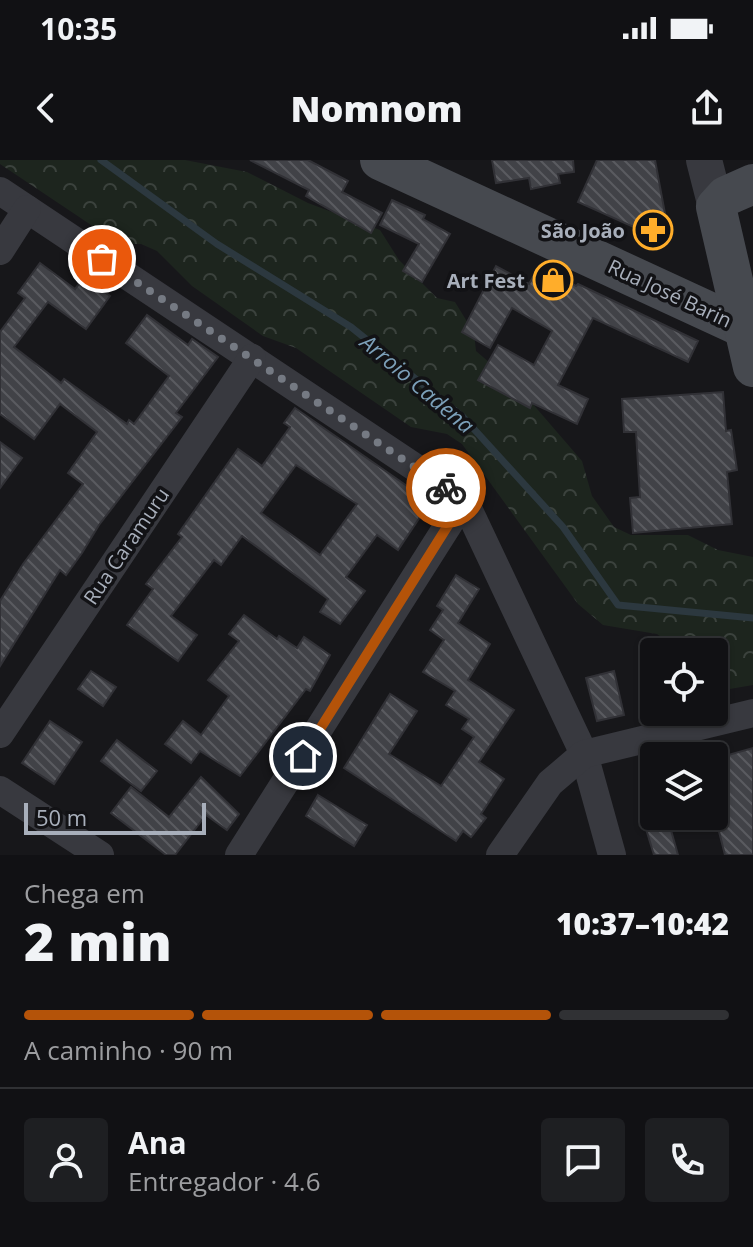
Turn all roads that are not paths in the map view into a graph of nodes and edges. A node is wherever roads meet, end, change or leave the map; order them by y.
1 (380, 160) edge
2 (704, 160) edge
3 (753, 184) edge
4 (0, 191) edge
5 (716, 207) junction
6 (27, 209) junction
7 (0, 251) edge
8 (748, 330) edge
9 (252, 358) junction
10 (753, 367) edge
11 (464, 500) junction
12 (753, 713) edge
13 (0, 734) edge
14 (584, 754) junction
15 (0, 790) edge
16 (100, 855) edge
17 (239, 855) edge
18 (500, 855) edge
19 (612, 855) edge

1 - 8 main road, Rua José Barin
2 - 5 street
3 - 5 main road
4 - 6 street
5 - 8 main road
6 - 7 street
6 - 9 street
8 - 10 main road
9 - 11 street
9 - 13 street, Rua Caramuru
11 - 14 street
11 - 17 street
12 - 14 street
14 - 18 street
14 - 19 street
15 - 16 street

